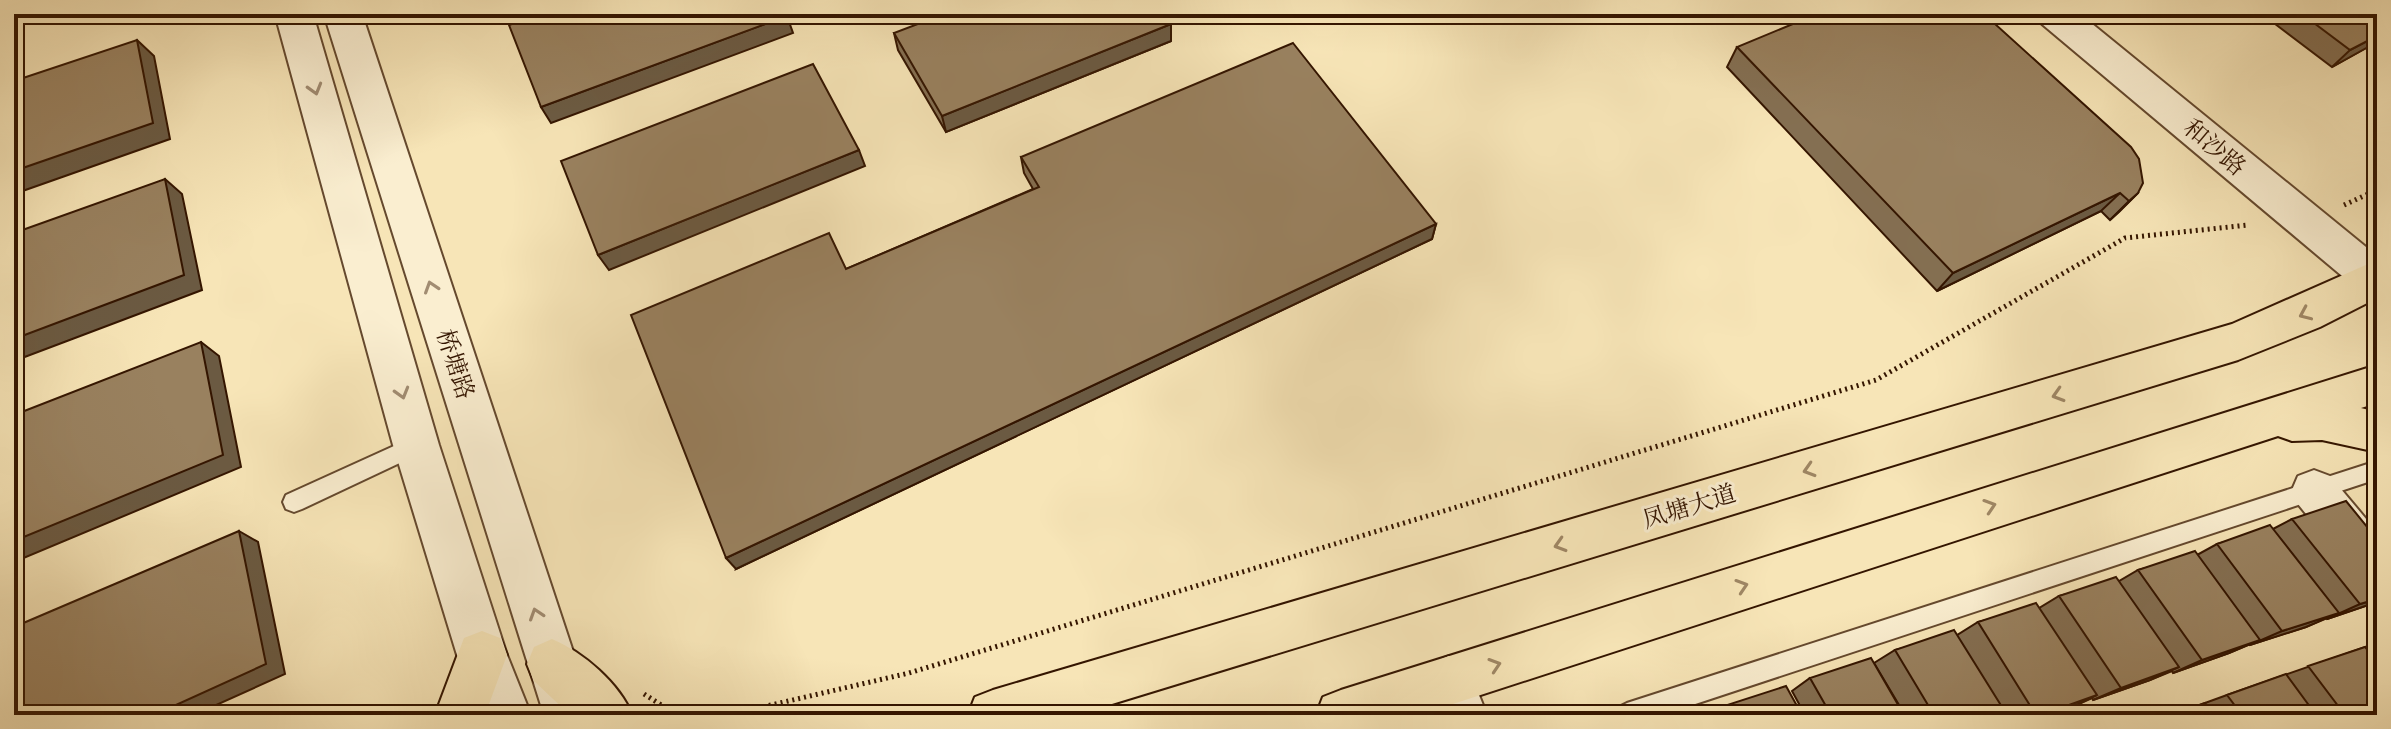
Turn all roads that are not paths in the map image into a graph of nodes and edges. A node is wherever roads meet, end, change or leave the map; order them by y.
1 (294, 14) edge
2 (343, 14) edge
3 (2055, 14) edge
4 (2376, 278) edge
5 (2377, 384) edge
6 (2254, 422) junction
7 (2377, 432) edge
8 (416, 445) junction
9 (2377, 470) edge
10 (2314, 490) junction
11 (294, 502) dead end
12 (2377, 567) edge
13 (482, 655) junction
14 (552, 664) junction
15 (1456, 698) edge
16 (460, 715) edge
17 (506, 715) edge
18 (569, 715) edge
19 (607, 715) edge
20 (993, 715) edge
21 (1341, 715) edge
22 (1627, 715) edge

1 -> 8 street
14 -> 2 street, 桥塘路
3 - 4 street, 和沙路
4 -> 20 main road, 凤塘大道
5 - 6 main road
6 - 7 main road
15 -> 6 main road
8 - 11 lane
8 - 13 street
9 - 10 lane
10 - 12 street
10 - 22 lane
13 - 16 main road
13 - 17 street
14 - 18 street, 桥塘路
14 - 19 main road
15 - 21 main road

